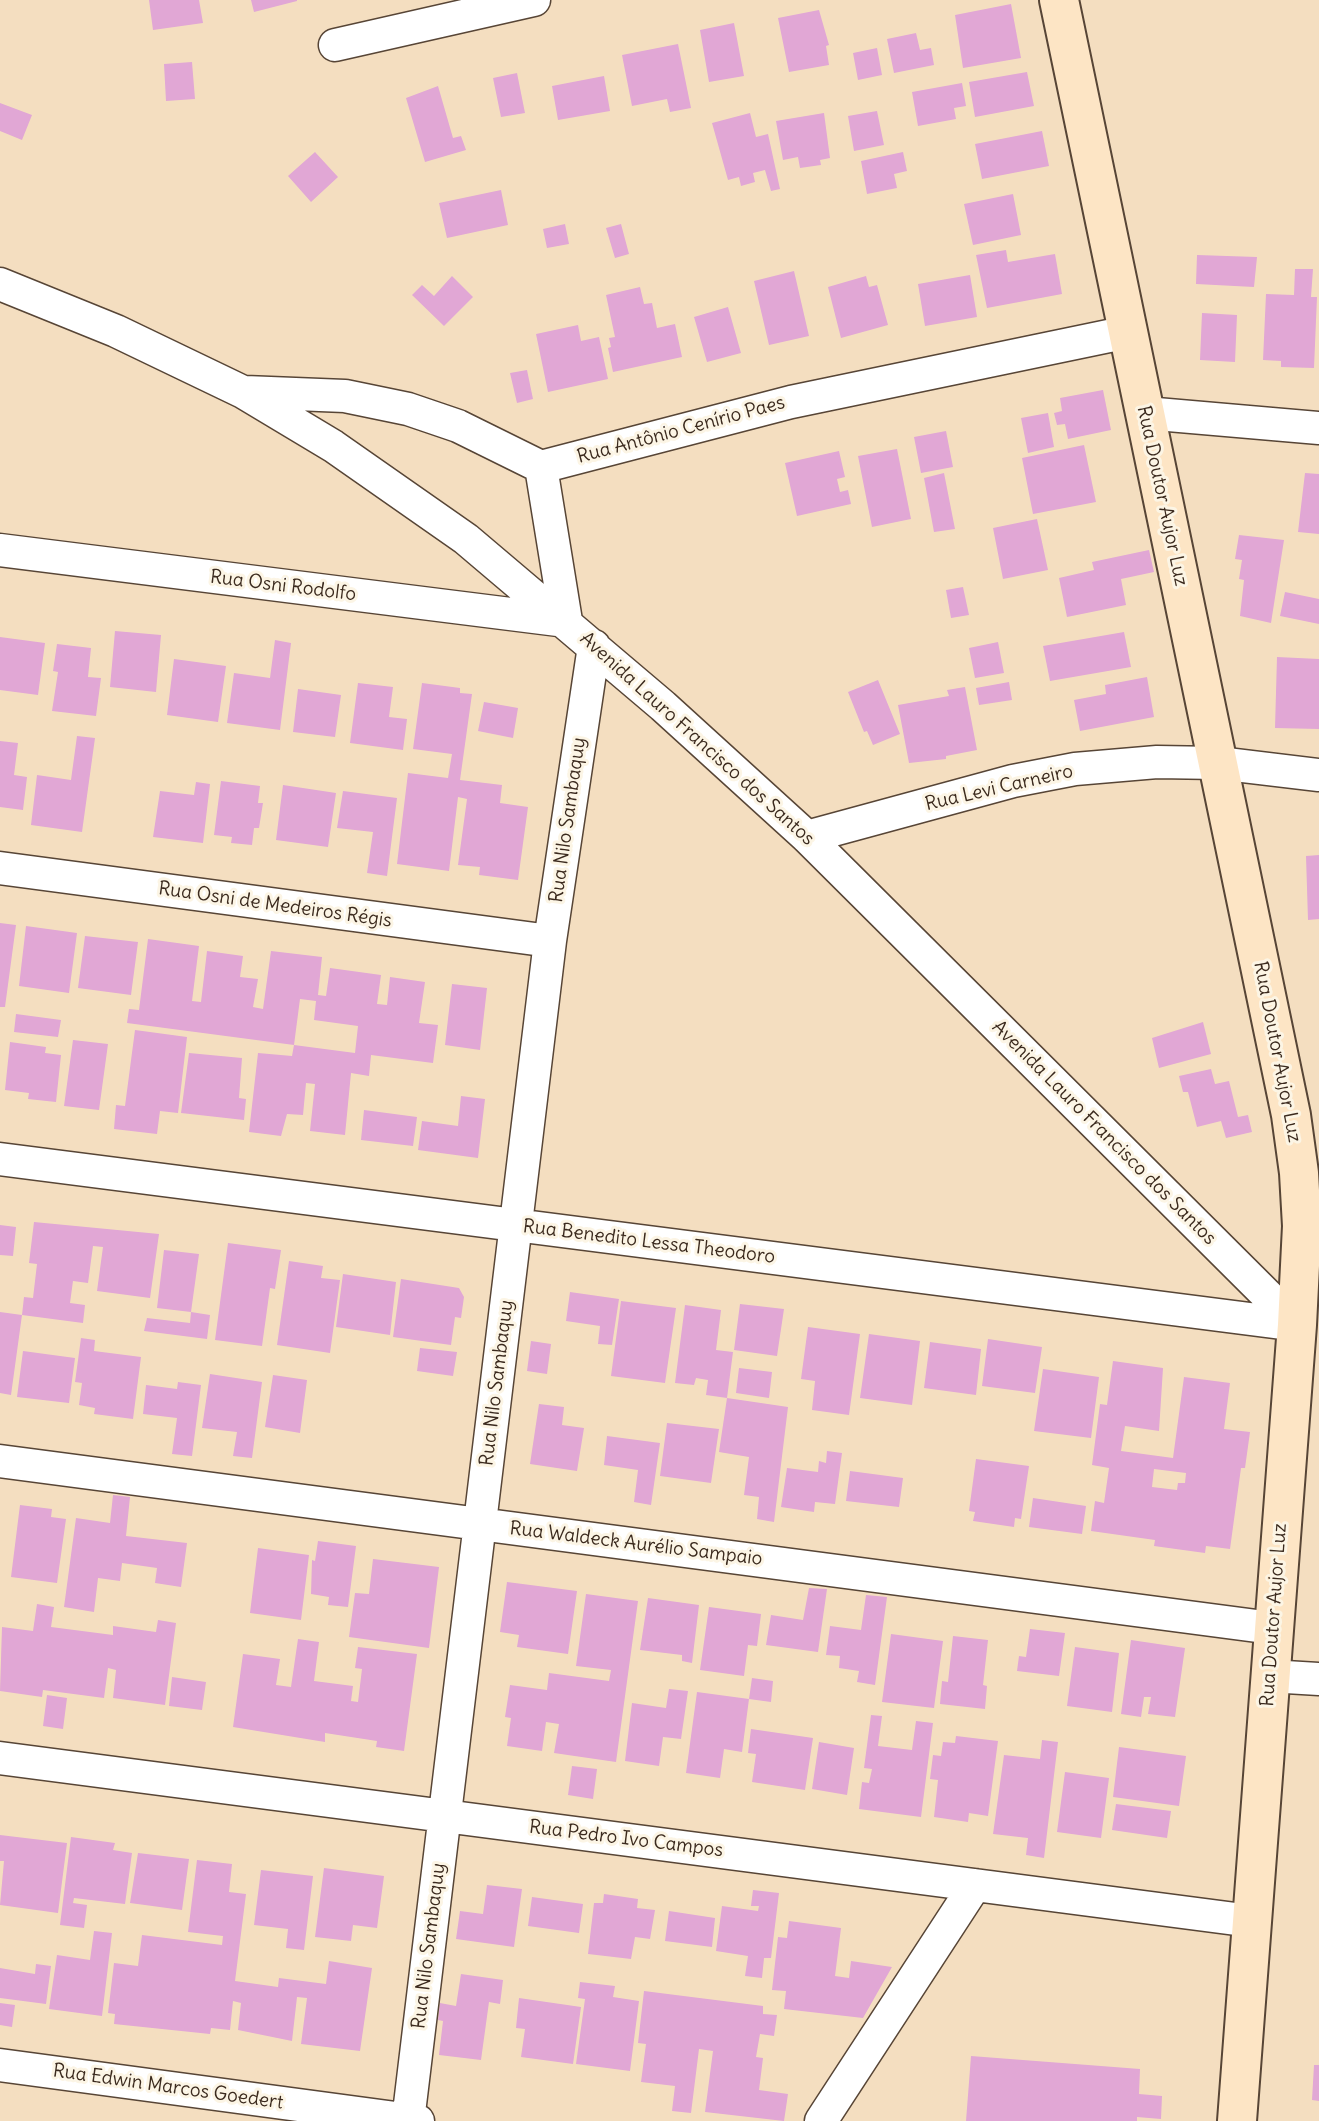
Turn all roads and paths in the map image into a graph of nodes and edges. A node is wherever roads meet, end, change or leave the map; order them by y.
1 (534, 0) edge
2 (1059, 0) edge
3 (335, 45) dead end
4 (0, 284) edge
5 (1128, 332) junction
6 (243, 391) junction
7 (1145, 414) junction
8 (1319, 428) edge
9 (541, 467) junction
10 (0, 550) edge
11 (566, 621) junction
12 (594, 646) junction
13 (1218, 763) junction
14 (1319, 775) edge
15 (807, 837) junction
16 (0, 868) edge
17 (551, 941) junction
18 (0, 1159) edge
19 (516, 1225) junction
20 (1310, 1227) edge
21 (1297, 1325) junction
22 (0, 1461) edge
23 (480, 1524) junction
24 (1272, 1628) junction
25 (1269, 1676) junction
26 (1319, 1679) edge
27 (0, 1758) edge
28 (445, 1816) junction
29 (975, 1885) junction
30 (1251, 1922) junction
31 (0, 2065) edge
32 (412, 2121) edge
33 (821, 2121) edge
34 (1237, 2121) edge

1 - 3 street
2 - 5 street, Rua Doutor Aujor Luz
4 - 6 street, Avenida Lauro Francisco dos Santos
5 - 7 street, Rua Doutor Aujor Luz
5 - 9 street, Rua Antônio Cenírio Paes
6 - 9 street
6 - 11 street, Avenida Lauro Francisco dos Santos
7 - 8 street
7 - 13 street, Rua Doutor Aujor Luz
9 - 11 street
10 - 11 street, Rua Osni Rodolfo
11 - 12 street, Avenida Lauro Francisco dos Santos
12 - 15 street, Avenida Lauro Francisco dos Santos
12 - 17 street, Rua Nilo Sambaquy
13 - 14 street, Rua Levi Carneiro
13 - 15 street, Rua Levi Carneiro
13 - 20 street, Rua Doutor Aujor Luz
15 - 21 street, Avenida Lauro Francisco dos Santos
16 - 17 street, Rua Osni de Medeiros Régis
17 - 19 street, Rua Nilo Sambaquy
18 - 19 street, Rua Benedito Lessa Theodoro
19 - 21 street, Rua Benedito Lessa Theodoro
19 - 23 street, Rua Nilo Sambaquy
20 - 21 street, Rua Doutor Aujor Luz
21 - 24 street, Rua Doutor Aujor Luz
22 - 23 street, Rua Waldeck Aurélio Sampaio
23 - 24 street, Rua Waldeck Aurélio Sampaio
23 - 28 street, Rua Nilo Sambaquy
24 - 25 street, Rua Doutor Aujor Luz
25 - 26 street
25 - 30 street, Rua Doutor Aujor Luz
27 - 28 street, Rua Pedro Ivo Campos
28 - 29 street, Rua Pedro Ivo Campos
28 - 32 street, Rua Nilo Sambaquy
29 - 30 street, Rua Pedro Ivo Campos
29 - 33 street
30 - 34 street, Rua Doutor Aujor Luz
31 - 32 street, Rua Edwin Marcos Goedert

